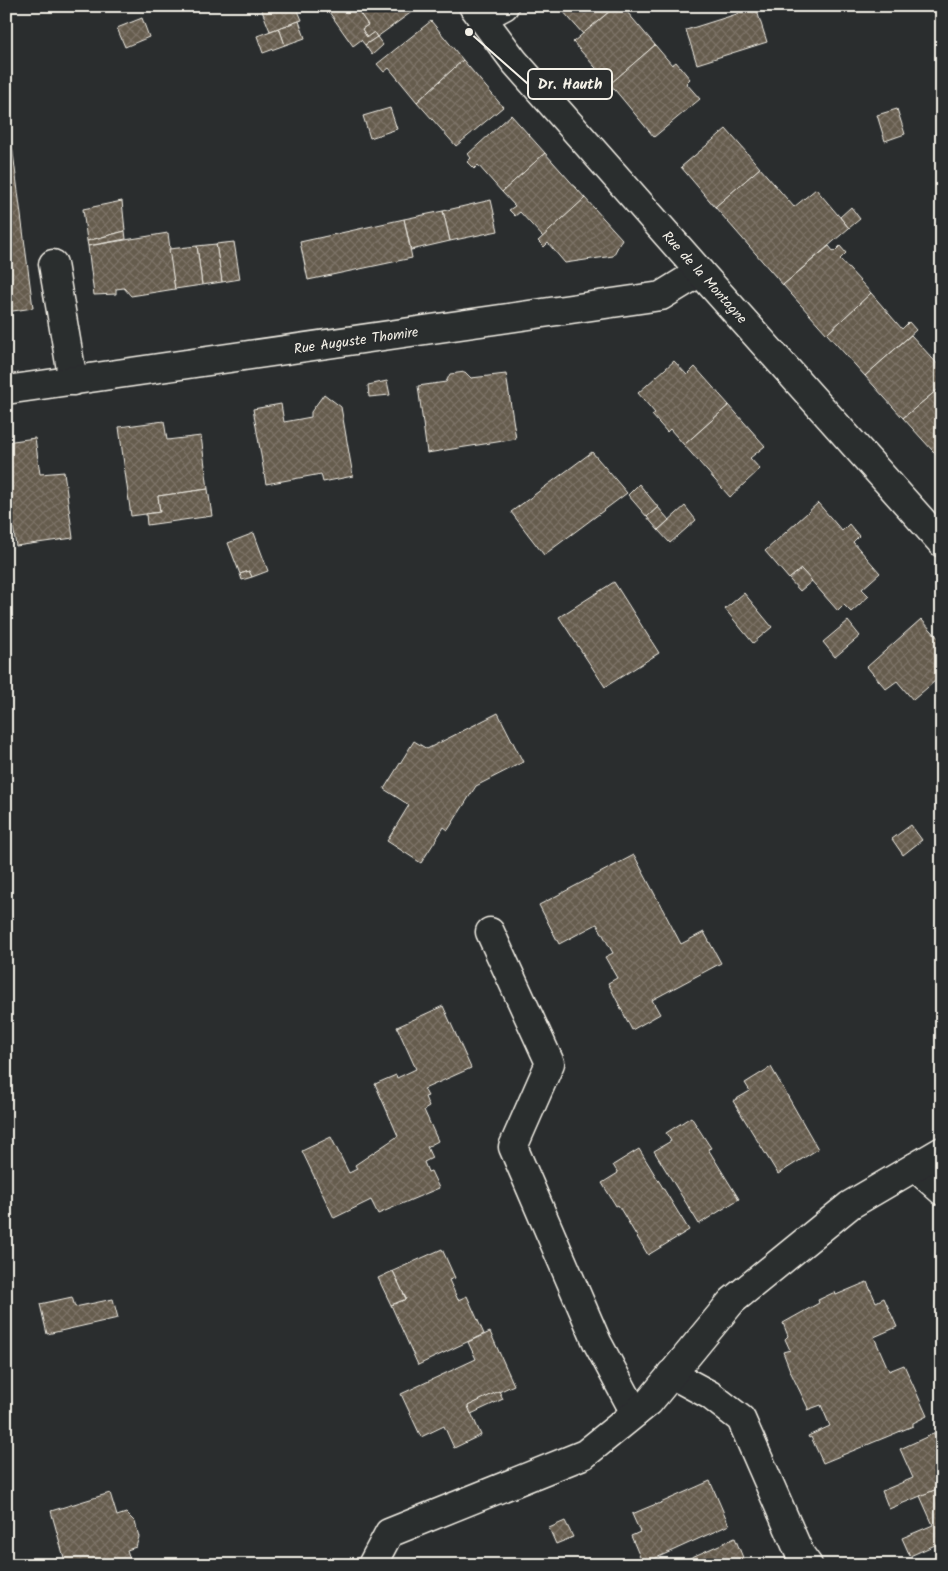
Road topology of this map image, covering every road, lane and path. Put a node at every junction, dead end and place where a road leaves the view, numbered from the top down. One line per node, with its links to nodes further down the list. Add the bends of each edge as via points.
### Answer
1 (486, 10): 3 (street, Rue de la Montagne, via 514,61)
2 (53, 264): 4 (street)
3 (700, 272): 4 (street, Rue Auguste Thomire, via 661,296); 6 (street, Rue de la Montagne)
4 (73, 381): 5 (street, Rue Auguste Thomire)
5 (6, 390)
6 (942, 543)
7 (490, 932): 12 (street, via 550,1063 513,1148 597,1342)
8 (942, 1151): 9 (street)
9 (915, 1167): 10 (street); 11 (street, via 850,1205 732,1301)
10 (942, 1191)
11 (671, 1374): 12 (street, via 649,1402); 14 (street, via 710,1395 741,1419 800,1554)
12 (635, 1413): 13 (street, via 585,1454 389,1533)
13 (372, 1565)
14 (808, 1565)

